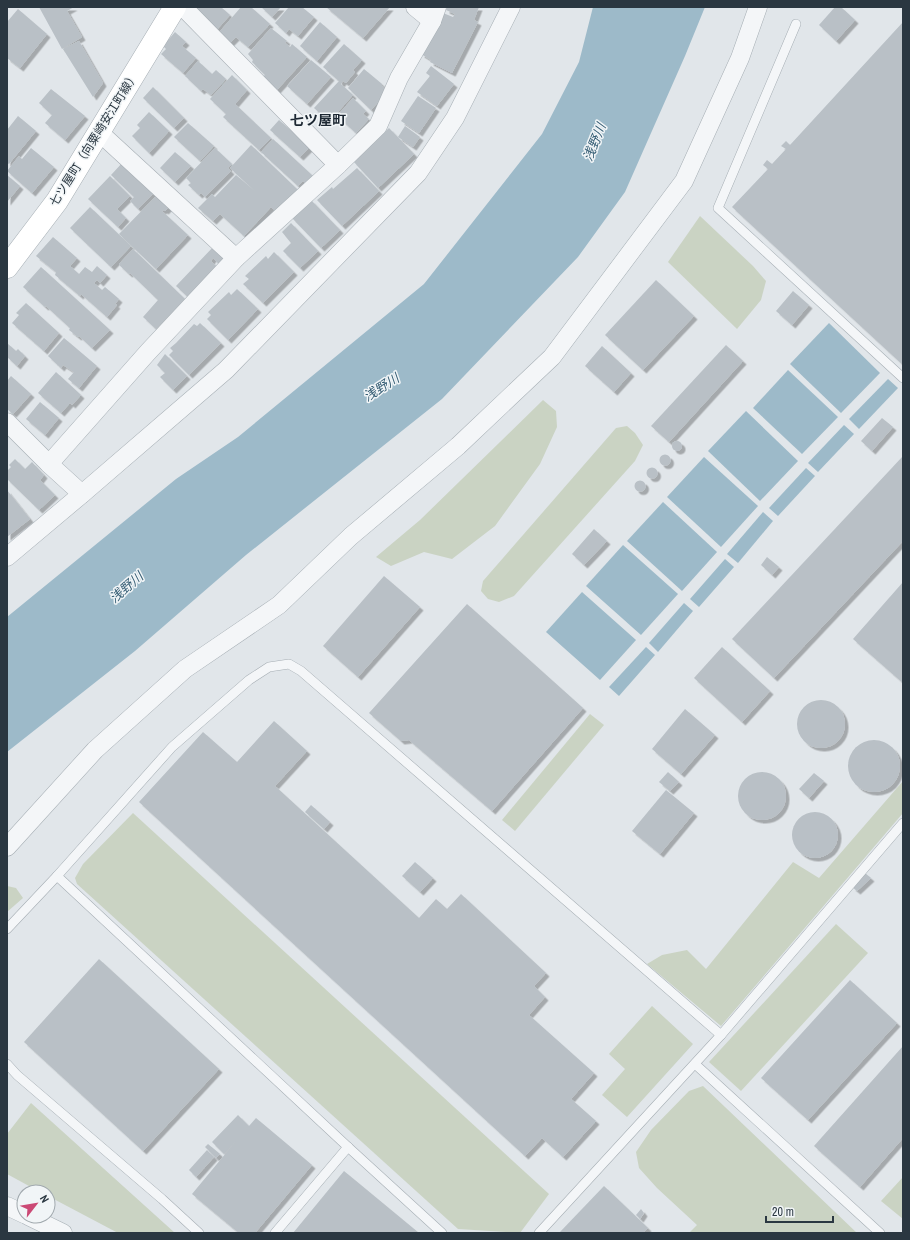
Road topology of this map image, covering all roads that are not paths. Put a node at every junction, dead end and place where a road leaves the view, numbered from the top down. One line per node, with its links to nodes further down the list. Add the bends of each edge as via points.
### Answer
1 (175, 7): 8 (main road, 七ツ屋町（向粟崎安江町線）)
2 (183, 7): 9 (street)
3 (415, 7): 6 (street)
4 (511, 7): 15 (street, via 455,118 418,173 226,370)
5 (758, 7): 18 (street, via 740,58 684,181 552,357 458,446 351,536 279,605 185,669 95,750)
6 (434, 14): 9 (street, via 399,78 378,126)
7 (796, 24): 12 (lane, via 718,208)
8 (99, 132): 10 (street); 11 (main road, 七ツ屋町（向粟崎安江町線）, via 57,201)
9 (338, 165): 10 (street)
10 (236, 258): 14 (street)
11 (7, 267)
12 (903, 378)
13 (7, 422): 14 (street)
14 (49, 464): 15 (street)
15 (82, 494): 16 (street)
16 (7, 557)
17 (903, 823): 21 (lane)
18 (7, 847)
19 (57, 876): 20 (lane); 21 (lane, via 172,747 249,680 268,667 289,664 302,671); 24 (lane)
20 (7, 929)
21 (721, 1036): 23 (lane)
22 (7, 1064): 27 (lane)
23 (695, 1064): 30 (lane); 31 (lane)
24 (348, 1148): 28 (lane); 29 (lane)
25 (44, 1224): 26 (street)
26 (63, 1233)
27 (199, 1233)
28 (275, 1233)
29 (442, 1233)
30 (539, 1233)
31 (880, 1233)

